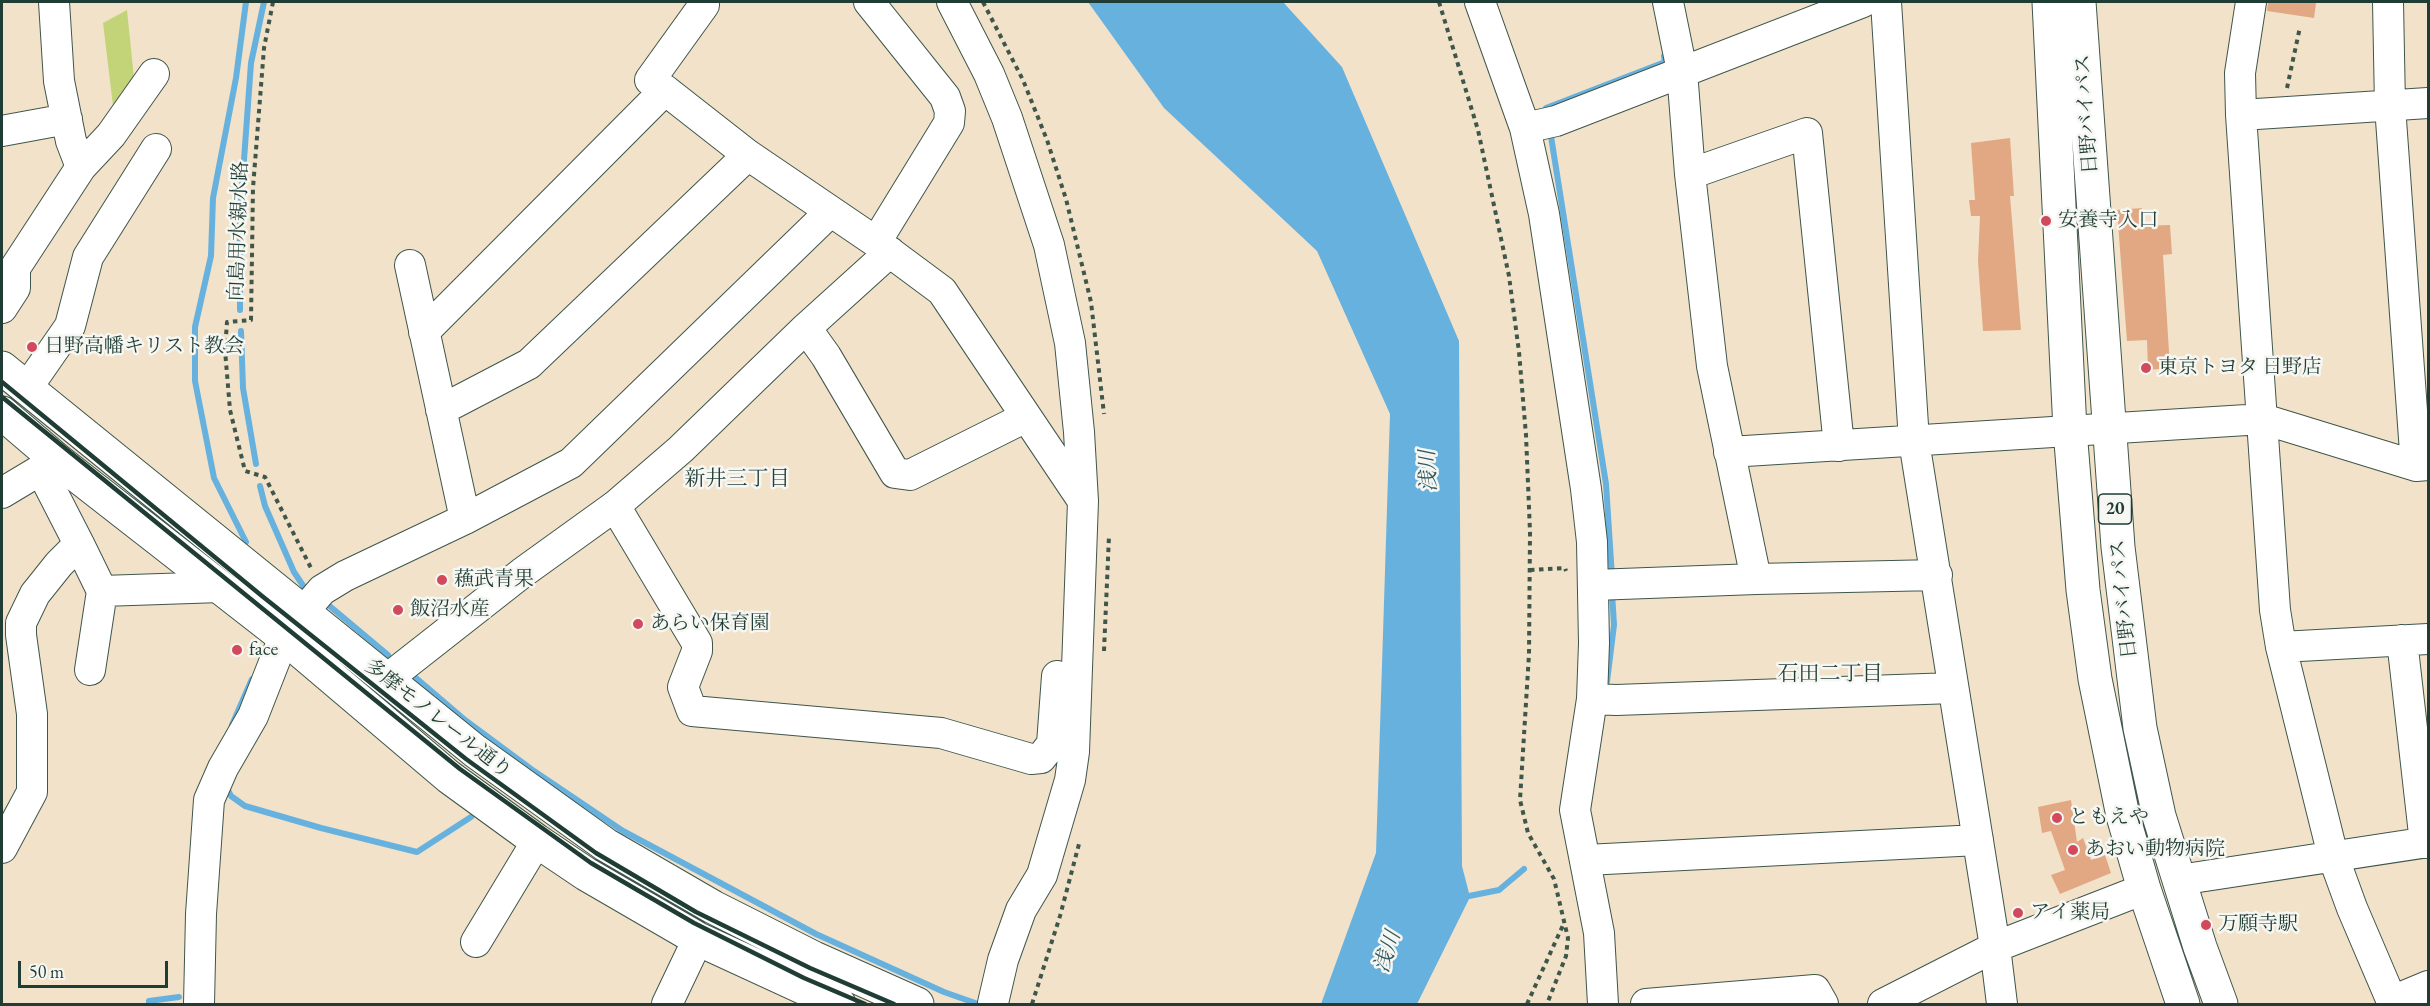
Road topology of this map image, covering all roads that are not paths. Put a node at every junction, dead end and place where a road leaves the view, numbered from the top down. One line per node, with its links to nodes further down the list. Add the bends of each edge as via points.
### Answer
1 (54, 2): 19 (street, via 59,81)
2 (869, 2): 27 (street, via 945,97 950,111 949,123)
3 (952, 2): 47 (street, via 1004,110 1049,245 1070,343)
4 (1480, 2): 20 (street)
5 (1668, 2): 13 (street)
6 (1863, 2): 13 (street)
7 (1886, 2): 40 (street)
8 (2049, 2): 39 (main road, 日野バイパス / 20)
9 (2079, 2): 38 (main road, 日野バイパス / 20)
10 (2251, 2): 18 (street, via 2240,73)
11 (2388, 2): 17 (street)
12 (704, 5): 15 (street, via 650,80)
13 (1682, 71): 20 (street); 25 (street)
14 (154, 74): 24 (street, via 111,135)
15 (665, 90): 23 (street); 31 (street)
16 (2428, 103): 17 (street)
17 (2391, 106): 18 (street); 44 (street)
18 (2241, 115): 37 (street)
19 (67, 119): 21 (street); 24 (street)
20 (1539, 125): 53 (street, via 1544,214 1586,489)
21 (2, 131)
22 (156, 149): 33 (street, via 88,257 70,326)
23 (748, 155): 26 (street); 34 (street, via 529,364)
24 (81, 167): 29 (street, via 15,268 15,288)
25 (1690, 174): 41 (street, via 1807,133); 42 (street, via 1712,366)
26 (830, 212): 27 (street); 49 (street, via 571,463)
27 (883, 247): 30 (street); 36 (street, via 942,291)
28 (410, 265): 31 (street)
29 (2, 308)
30 (806, 328): 36 (street, via 895,473 910,475); 48 (street, via 681,449)
31 (424, 332): 34 (street)
32 (2, 368): 33 (main road, 多摩モノレール通り)
33 (27, 388): 56 (main road, 多摩モノレール通り)
34 (441, 410): 49 (street)
35 (2, 413): 43 (main road, 多摩モノレール通り)
36 (1026, 417): 45 (street)
37 (2263, 419): 38 (street); 44 (street); 59 (street, via 2274,610)
38 (2109, 427): 39 (street); 70 (main road, 日野バイパス / 20, via 2140,728 2159,816)
39 (2070, 430): 40 (street); 71 (main road, 日野バイパス / 20, via 2083,590 2095,679 2123,816)
40 (1914, 441): 41 (street); 51 (street)
41 (1839, 446): 42 (street)
42 (1729, 452): 52 (street)
43 (49, 465): 46 (street); 50 (street); 54 (main road, 多摩モノレール通り)
44 (2422, 466)
45 (1065, 476): 47 (street); 48 (street, via 1052,744 1041,758 1031,759 941,733 692,711 683,687 698,651 697,643)
46 (2, 493)
47 (1083, 501): 77 (street, via 1070,780 1054,841 1042,875 1018,918)
48 (615, 506): 61 (street)
49 (465, 519): 56 (street, via 345,576)
50 (79, 544): 55 (street); 57 (street, via 35,594)
51 (1937, 575): 52 (street); 62 (street)
52 (1756, 579): 53 (street)
53 (1606, 585): 63 (street)
54 (220, 587): 55 (street); 56 (main road, 多摩モノレール通り)
55 (102, 591): 60 (street)
56 (303, 613): 61 (main road, 多摩モノレール通り); 65 (main road, 多摩モノレール通り, via 449,777); 79 (street, via 209,800)
57 (11, 635): 67 (street, via 32,714 32,792)
58 (2415, 640): 59 (street); 66 (street)
59 (2282, 646): 68 (street)
60 (90, 670)
61 (387, 679): 82 (main road, 多摩モノレール通り, via 475,751 616,851 712,907)
62 (1953, 688): 63 (street); 64 (street)
63 (1602, 699): 69 (street, via 1575,810)
64 (1978, 840): 69 (street); 74 (street)
65 (537, 841): 72 (main road, 多摩モノレール通り); 73 (street)
66 (2427, 843): 68 (street)
67 (2, 848)
68 (2333, 856): 70 (street); 78 (street)
69 (1586, 860): 83 (street, via 1599,933)
70 (2179, 880): 89 (main road, 日野バイパス / 20)
71 (2144, 889): 74 (street); 88 (main road, 日野バイパス / 20)
72 (698, 939): 76 (main road, 多摩モノレール通り); 80 (street)
73 (476, 942)
74 (1995, 947): 86 (street); 87 (street)
75 (2428, 986): 78 (street)
76 (801, 997): 81 (main road, 多摩モノレール通り)
77 (993, 1003)
78 (2392, 1003)
79 (199, 1005)
80 (667, 1005)
81 (839, 1005)
82 (917, 1005)
83 (1603, 1005)
84 (1646, 1005): 85 (street, via 1815,990)
85 (1823, 1005)
86 (1883, 1005)
87 (2002, 1005)
88 (2183, 1005)
89 (2221, 1005)

